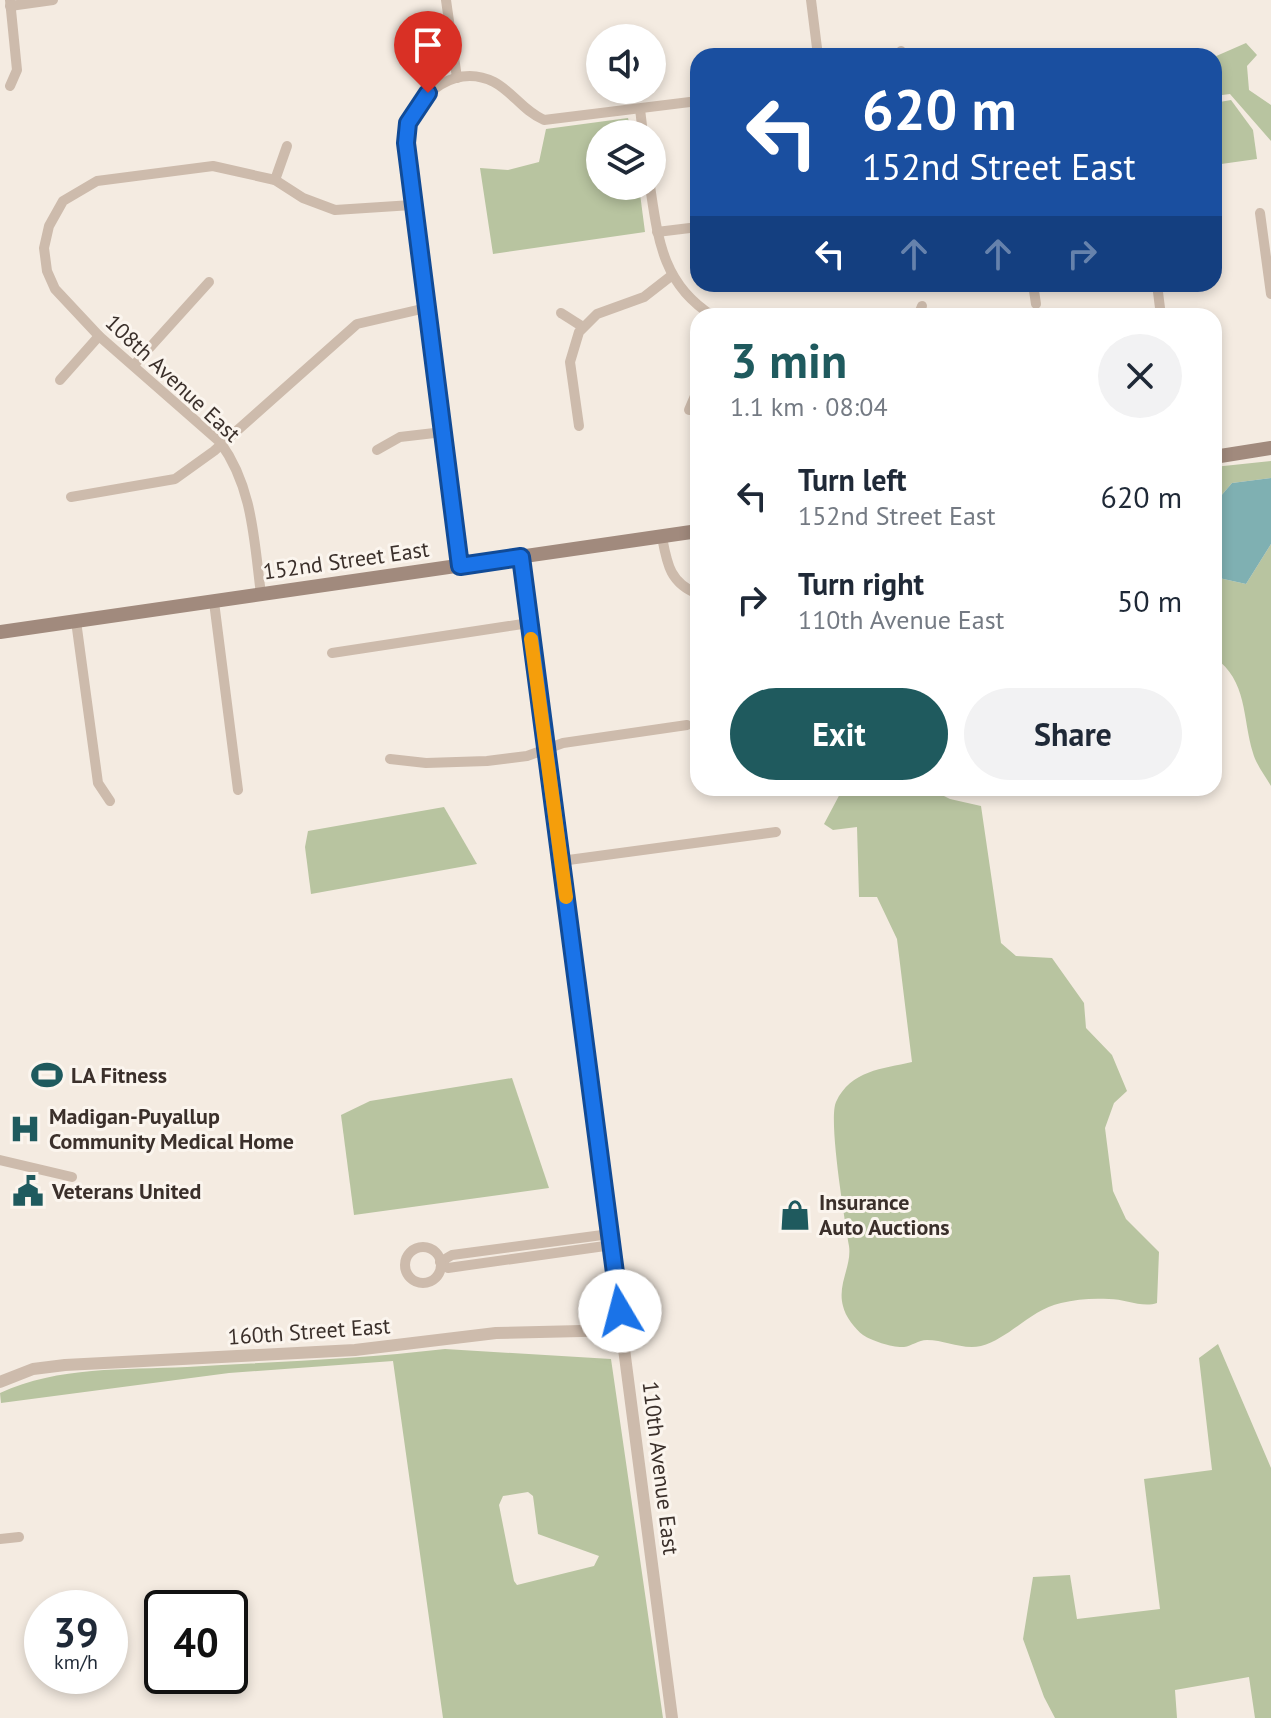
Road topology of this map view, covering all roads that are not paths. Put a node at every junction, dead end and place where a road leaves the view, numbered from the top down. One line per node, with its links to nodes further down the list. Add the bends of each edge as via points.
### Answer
1 (53, 0): 4 (street)
2 (446, 0): 6 (street)
3 (811, 0): 5 (street)
4 (10, 3): 7 (street, via 17,70)
5 (817, 48)
6 (457, 78): 9 (street, via 481,77 498,84 529,114 544,120); 14 (street, via 428,93 408,123)
7 (10, 86)
8 (690, 102): 9 (street)
9 (640, 109): 10 (street)
10 (641, 120)
11 (287, 146): 12 (street)
12 (275, 180): 14 (street, via 335,210); 27 (street, 108th Avenue East, via 213,166 97,181 60,204 46,237 47,271 66,305)
13 (652, 200): 17 (street)
14 (412, 205): 23 (street)
15 (1260, 213): 21 (street)
16 (690, 228): 17 (street)
17 (657, 232): 18 (street)
18 (671, 276): 24 (street); 26 (street, via 644,297 606,309)
19 (209, 282): 28 (street)
20 (1034, 292): 22 (street)
21 (1271, 294)
22 (1036, 304)
23 (426, 308): 31 (street); 32 (street, via 357,324)
24 (701, 308)
25 (561, 313): 26 (street)
26 (583, 327): 30 (street, via 570,362)
27 (99, 336): 28 (street, 108th Avenue East); 29 (street)
28 (134, 365): 32 (street, 108th Avenue East)
29 (60, 380)
30 (579, 426)
31 (443, 432): 34 (street, via 400,437); 40 (street)
32 (220, 442): 36 (street, via 175,479); 42 (street, 108th Avenue East, via 244,485)
33 (1271, 448): 35 (main road)
34 (377, 450)
35 (1222, 456)
36 (71, 497)
37 (690, 532): 38 (main road, 152nd Street East)
38 (662, 537): 39 (main road, 152nd Street East); 41 (street, via 674,579)
39 (521, 557): 40 (main road, 152nd Street East); 45 (street, 110th Avenue East)
40 (460, 566): 42 (main road, 152nd Street East)
41 (690, 591)
42 (261, 594): 43 (main road, 152nd Street East)
43 (214, 602): 44 (main road, 152nd Street East); 51 (street)
44 (76, 621): 46 (main road, 152nd Street East); 52 (street, via 98,783)
45 (529, 623): 47 (street); 49 (street, 110th Avenue East)
46 (0, 632)
47 (332, 653)
48 (687, 725): 49 (street, via 563,743)
49 (548, 750): 50 (street, via 453,764); 54 (street, 110th Avenue East)
50 (390, 759)
51 (238, 790)
52 (110, 801)
53 (776, 832): 54 (street)
54 (561, 861): 57 (street, 110th Avenue East)
55 (0, 1160): 56 (street)
56 (72, 1177)
57 (611, 1240): 58 (street, via 448,1268); 59 (street, 110th Avenue East)
58 (440, 1262)
59 (623, 1330): 60 (street, 160th Street East, via 496,1333 355,1350 65,1365 33,1369); 63 (street, 110th Avenue East)
60 (0, 1382)
61 (19, 1537): 62 (street)
62 (0, 1539)
63 (672, 1718)

